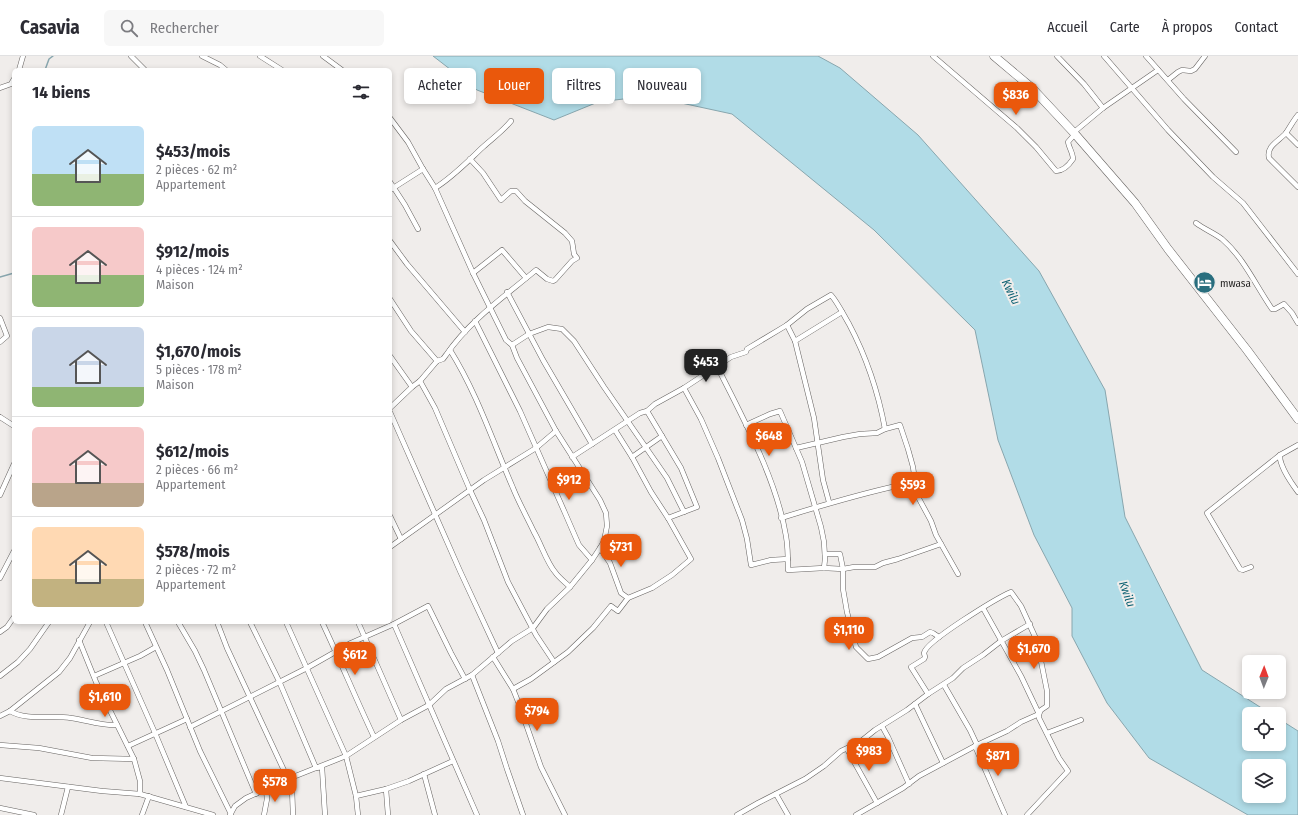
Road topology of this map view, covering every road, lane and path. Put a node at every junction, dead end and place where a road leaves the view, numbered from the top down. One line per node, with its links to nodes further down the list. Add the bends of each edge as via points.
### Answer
1 (23, 56): 12 (street)
2 (131, 56): 13 (street)
3 (202, 56): 14 (street)
4 (260, 56): 15 (street)
5 (323, 56): 16 (street)
6 (933, 56): 26 (street, via 1017,128 1056,171 1060,171 1073,159 1068,142)
7 (994, 56): 26 (highway, via 1032,88)
8 (1057, 56): 22 (street)
9 (1104, 56): 21 (street)
10 (1146, 56): 17 (street)
11 (1205, 56): 18 (street, via 1195,68 1190,71 1182,70)
12 (20, 68)
13 (143, 68)
14 (224, 68)
15 (279, 68)
16 (339, 68)
17 (1158, 70): 18 (street); 21 (street)
18 (1168, 80): 29 (street)
19 (12, 82): 20 (street)
20 (0, 88)
21 (1132, 88): 22 (street); 39 (street, via 1213,177 1243,203)
22 (1103, 108): 26 (street)
23 (1298, 115): 27 (street)
24 (392, 121): 31 (street)
25 (511, 121): 30 (street)
26 (1074, 133): 65 (highway, via 1134,202)
27 (1286, 133): 28 (street); 32 (street, via 1268,151 1269,158)
28 (1298, 145)
29 (1236, 152)
30 (470, 159): 33 (street, via 443,184); 40 (street, via 501,200 511,191 516,191 572,241 577,258 555,280 548,279 536,270)
31 (423, 169): 33 (street); 34 (street)
32 (1298, 187)
33 (435, 188): 38 (street)
34 (392, 189): 36 (street)
35 (1196, 223): 47 (street, via 1222,240 1234,253 1247,268 1272,309 1284,304)
36 (418, 229)
37 (392, 244): 49 (street)
38 (473, 273): 40 (street, via 502,250); 43 (street)
39 (1298, 274)
40 (526, 278): 41 (street)
41 (507, 292): 43 (street); 50 (street)
42 (392, 302): 56 (street, via 411,331)
43 (490, 307): 46 (street); 53 (street, via 506,340)
44 (842, 312): 48 (street, via 831,295); 51 (street); 69 (street, via 870,370)
45 (0, 318): 52 (street, via 7,336)
46 (475, 321): 49 (street); 77 (street)
47 (1298, 323)
48 (787, 324): 51 (street); 57 (street, via 746,352 731,357)
49 (464, 332): 54 (street)
50 (529, 334): 53 (street); 66 (street, via 548,327 562,329 574,341); 73 (street)
51 (795, 341): 74 (street, via 814,418)
52 (0, 342)
53 (512, 345): 71 (street)
54 (450, 350): 56 (street, via 443,359); 83 (street, via 474,396)
55 (392, 359): 59 (street)
56 (436, 361): 58 (street)
57 (717, 366): 60 (street); 68 (street)
58 (420, 381): 59 (street); 85 (street, via 435,408)
59 (412, 386): 61 (street)
60 (684, 388): 62 (street); 101 (street, via 701,419 742,520 751,565)
61 (392, 406)
62 (647, 411): 66 (street); 72 (street)
63 (392, 416): 91 (street)
64 (0, 417): 67 (street)
65 (1298, 419)
66 (628, 421): 70 (street); 76 (street)
67 (12, 425)
68 (746, 425): 78 (street, via 780,411); 93 (street)
69 (885, 429): 74 (street, via 881,432 843,437); 84 (street, via 900,425)
70 (615, 430): 73 (street); 81 (street)
71 (556, 431): 77 (street); 80 (street)
72 (662, 436): 76 (street); 90 (street, via 684,475 697,507)
73 (592, 444): 80 (street)
74 (817, 444): 78 (street); 88 (street)
75 (1298, 445): 79 (street)
76 (646, 447): 81 (street); 90 (street, via 668,478)
77 (536, 448): 83 (street); 102 (street, via 579,545)
78 (796, 448): 89 (street)
79 (1280, 455): 86 (street, via 1280,461); 103 (street, via 1207,513 1240,569)
80 (572, 456): 98 (street, via 606,513 607,526)
81 (632, 457): 92 (street)
82 (12, 468): 87 (street)
83 (505, 468): 85 (street); 108 (street, via 549,564)
84 (915, 482): 88 (street); 96 (street, via 917,495)
85 (470, 490): 91 (street); 124 (street, via 508,582)
86 (1298, 492)
87 (0, 495)
88 (829, 502): 89 (street)
89 (815, 507): 93 (street); 99 (street)
90 (684, 512): 92 (street)
91 (436, 514): 95 (street); 132 (street)
92 (668, 518): 109 (street, via 691,559 652,588)
93 (782, 518): 101 (street)
94 (392, 520): 95 (street)
95 (401, 539): 97 (street)
96 (941, 544): 105 (street, via 875,567); 106 (street)
97 (392, 546)
98 (600, 548): 102 (street); 109 (street, via 610,563 621,593)
99 (825, 554): 104 (street); 105 (street, via 840,554)
100 (12, 555): 107 (street)
101 (788, 559): 104 (street, via 788,570)
102 (592, 560): 108 (street)
103 (1251, 567)
104 (824, 568): 105 (street)
105 (843, 569): 126 (street, via 843,589 856,647 868,660 930,632)
106 (958, 574)
107 (0, 578)
108 (570, 587): 124 (street, via 547,609)
109 (628, 598): 135 (street, via 618,611 611,606 593,628)
110 (983, 608): 123 (street, via 996,598 1011,592); 126 (street); 129 (street)
111 (12, 620): 125 (street)
112 (48, 624): 138 (street, via 30,649)
113 (89, 624): 128 (street)
114 (107, 624): 134 (street)
115 (146, 624): 130 (street)
116 (179, 624): 149 (street, via 195,651)
117 (217, 624): 145 (street)
118 (251, 624): 141 (street)
119 (287, 624): 136 (street)
120 (323, 624): 131 (street)
121 (359, 624): 127 (street)
122 (394, 624): 127 (street); 140 (street, via 428,606); 146 (street)
123 (1030, 624): 129 (street); 150 (street, via 1037,641 1047,691 1047,706)
124 (533, 628): 132 (street); 135 (street)
125 (0, 632)
126 (939, 637): 144 (street, via 926,648 924,659 911,667)
127 (364, 638): 131 (street); 153 (street)
128 (79, 640): 139 (street); 148 (street, via 59,672)
129 (1002, 641): 142 (street, via 963,668); 150 (street)
130 (156, 647): 134 (street); 152 (street)
131 (336, 652): 136 (street); 160 (street)
132 (498, 653): 133 (street)
133 (493, 657): 137 (street); 143 (street)
134 (124, 662): 139 (street); 158 (street)
135 (554, 662): 143 (street)
136 (307, 668): 141 (street); 165 (street)
137 (472, 675): 140 (street); 197 (street, via 498,740)
138 (0, 676)
139 (94, 676): 155 (street)
140 (465, 679): 146 (street)
141 (279, 681): 145 (street); 169 (street)
142 (944, 685): 144 (street); 163 (street, via 970,730)
143 (513, 689): 198 (street, via 541,767)
144 (928, 694): 147 (street)
145 (250, 697): 149 (street); 172 (street)
146 (429, 704): 153 (street); 167 (street)
147 (914, 704): 157 (street); 168 (street)
148 (10, 710): 151 (street); 155 (street, via 17,715 66,717)
149 (222, 711): 156 (street); 178 (street)
150 (1038, 714): 159 (street); 163 (street)
151 (0, 716)
152 (187, 719): 156 (street); 158 (street)
153 (401, 720): 160 (street)
154 (1081, 720): 159 (street)
155 (117, 725): 162 (street)
156 (190, 726): 189 (street)
157 (882, 726): 164 (street); 173 (street)
158 (155, 733): 162 (street); 183 (street)
159 (1047, 733): 203 (street, via 1068,771)
160 (374, 737): 165 (street)
161 (0, 745): 166 (street, via 39,748 92,758)
162 (128, 746): 166 (street)
163 (976, 746): 168 (street); 202 (street)
164 (848, 749): 179 (street, via 806,778); 182 (street)
165 (346, 756): 169 (street); 181 (street)
166 (134, 759): 177 (street, via 140,781)
167 (454, 761): 170 (street); 196 (street)
168 (943, 763): 173 (street)
169 (316, 768): 172 (street); 192 (street, via 322,767 323,772)
170 (424, 774): 175 (street); 195 (street)
171 (0, 778): 174 (street)
172 (288, 779): 176 (street); 191 (street, via 292,788)
173 (910, 784): 182 (street)
174 (68, 787): 177 (street); 186 (street)
175 (386, 789): 181 (street); 194 (street)
176 (266, 790): 178 (street); 190 (street)
177 (140, 794): 180 (street)
178 (256, 794): 189 (street, via 234,806)
179 (776, 794): 199 (street); 200 (street)
180 (149, 796): 183 (street); 187 (street)
181 (356, 796): 193 (street)
182 (877, 803): 201 (street)
183 (186, 807): 188 (street)
184 (0, 808): 185 (street)
185 (34, 815)
186 (61, 815)
187 (142, 815)
188 (214, 815)
189 (230, 815)
190 (264, 815)
191 (293, 815)
192 (325, 815)
193 (358, 815)
194 (388, 815)
195 (435, 815)
196 (477, 815)
197 (523, 815)
198 (565, 815)
199 (736, 815)
200 (788, 815)
201 (856, 815)
202 (1005, 815)
203 (1027, 815)

